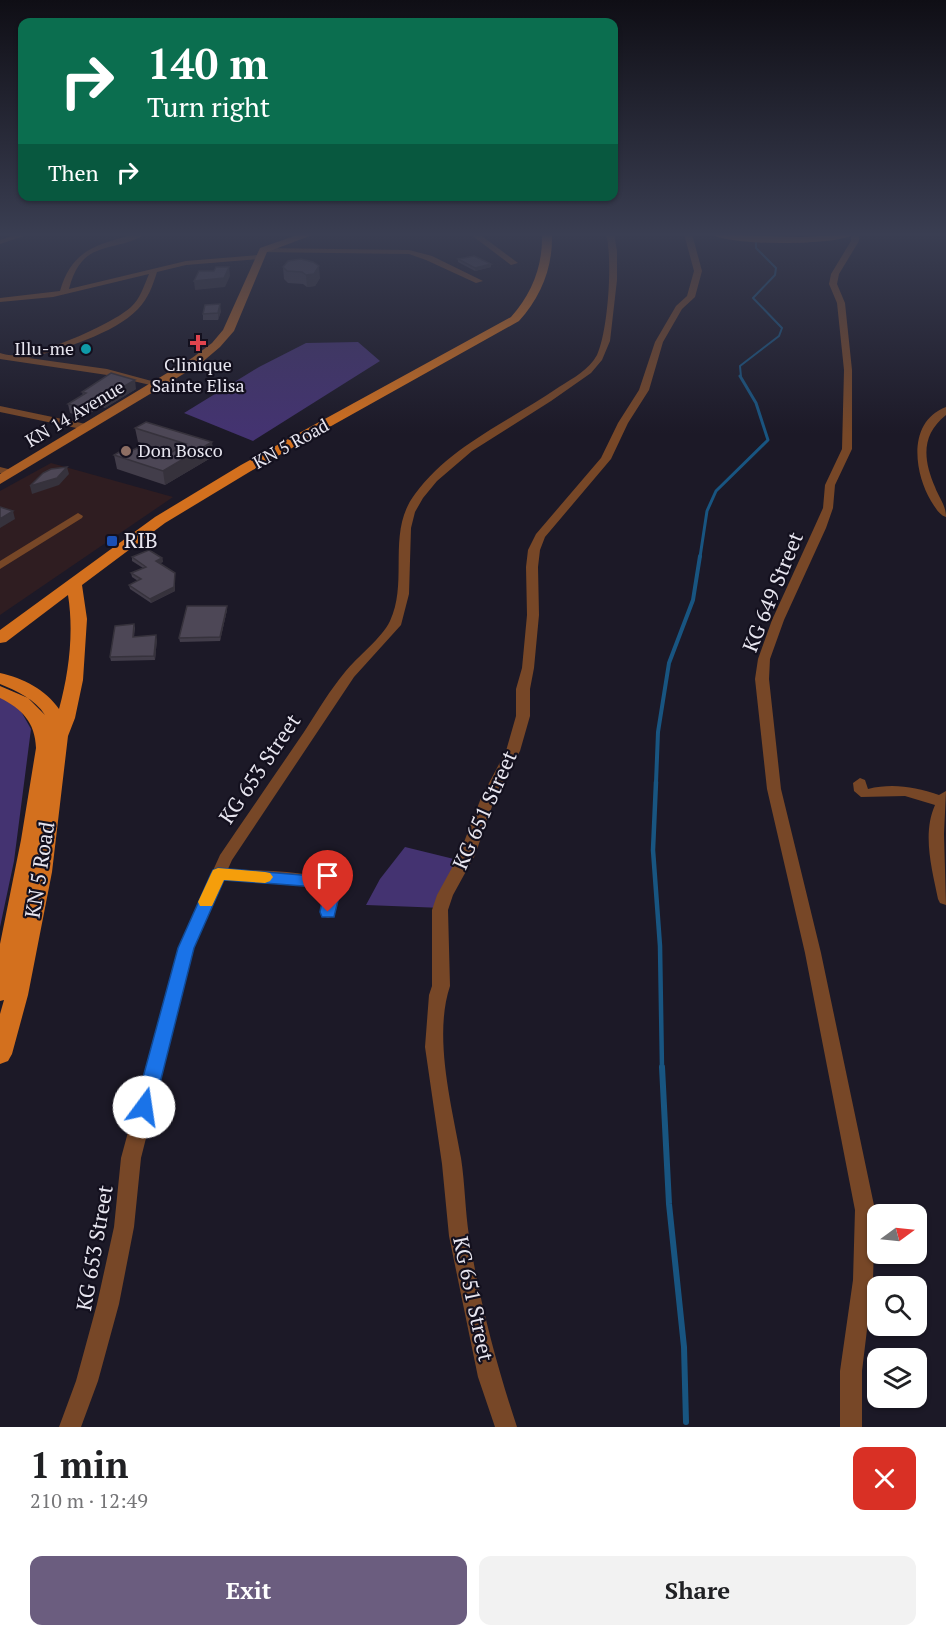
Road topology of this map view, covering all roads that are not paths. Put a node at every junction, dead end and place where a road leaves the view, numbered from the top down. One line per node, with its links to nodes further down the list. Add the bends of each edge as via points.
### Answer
1 (140, 301): 8 (street, via 128,314 109,325)
2 (242, 301): 12 (main road, KN 14 Avenue, via 228,331 216,345)
3 (520, 301): 24 (main road, KN 5 Road, via 508,315 154,513)
4 (529, 301): 23 (main road, KN 5 Road, via 515,319 160,520)
5 (611, 301): 31 (street, KG 653 Street, via 604,348 588,372 452,460 416,500 403,533 400,616 349,675)
6 (687, 301): 37 (street, KG 651 Street, via 659,342 644,390 606,459 540,536 534,550 533,615 523,716 513,752 440,910 441,986 434,1047 459,1236 489,1377)
7 (840, 301): 38 (street, KG 649 Street, via 848,370 847,449 830,485 824,518 778,620 764,659 762,679 774,789 813,953 865,1210)
8 (54, 347): 10 (street); 11 (street)
9 (0, 356): 10 (street)
10 (15, 358): 11 (street)
11 (46, 362): 12 (street, via 126,376)
12 (156, 386): 15 (main road, KN 14 Avenue)
13 (0, 409): 15 (street)
14 (946, 410): 18 (street, via 926,428 924,464 927,485)
15 (86, 427): 16 (main road, KN 14 Avenue)
16 (6, 471): 17 (main road, KN 14 Avenue)
17 (0, 480)
18 (946, 514)
19 (78, 516): 21 (street)
20 (0, 551): 21 (street)
21 (14, 556): 22 (street)
22 (0, 566)
23 (74, 583): 25 (main road, KN 5 Road); 28 (main road, via 79,607 73,694)
24 (0, 628)
25 (0, 638)
26 (0, 678): 28 (main road, KN 5 Road, via 47,705 58,721)
27 (0, 691): 34 (main road, KN 5 Road, via 26,705 44,734 28,862)
28 (59, 736): 35 (main road, KN 5 Road, via 42,872 17,995)
29 (860, 783): 30 (street, via 866,794 899,789)
30 (944, 799): 32 (street, via 937,819 936,840)
31 (218, 874): 33 (street, via 319,881 333,888); 36 (street, KG 653 Street, via 186,948 131,1158 124,1227 108,1304)
32 (946, 898)
33 (328, 912)
34 (0, 992)
35 (0, 1054)
36 (70, 1427)
37 (506, 1427)
38 (850, 1427)

